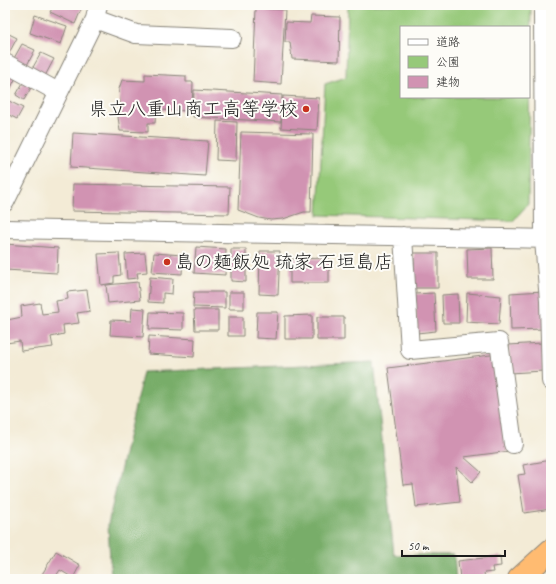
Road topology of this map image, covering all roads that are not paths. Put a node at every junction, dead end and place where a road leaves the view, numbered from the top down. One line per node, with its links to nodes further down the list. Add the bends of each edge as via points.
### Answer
1 (543, 5): 9 (street)
2 (96, 12): 3 (street, via 136,34); 5 (street)
3 (232, 38)
4 (5, 63): 5 (street)
5 (58, 92): 6 (street)
6 (5, 202)
7 (5, 229): 8 (street)
8 (403, 236): 9 (street); 11 (street, via 410,350 499,342)
9 (548, 240): 10 (street)
10 (551, 381)
11 (513, 444)
12 (551, 550): 13 (highway)
13 (519, 579)

